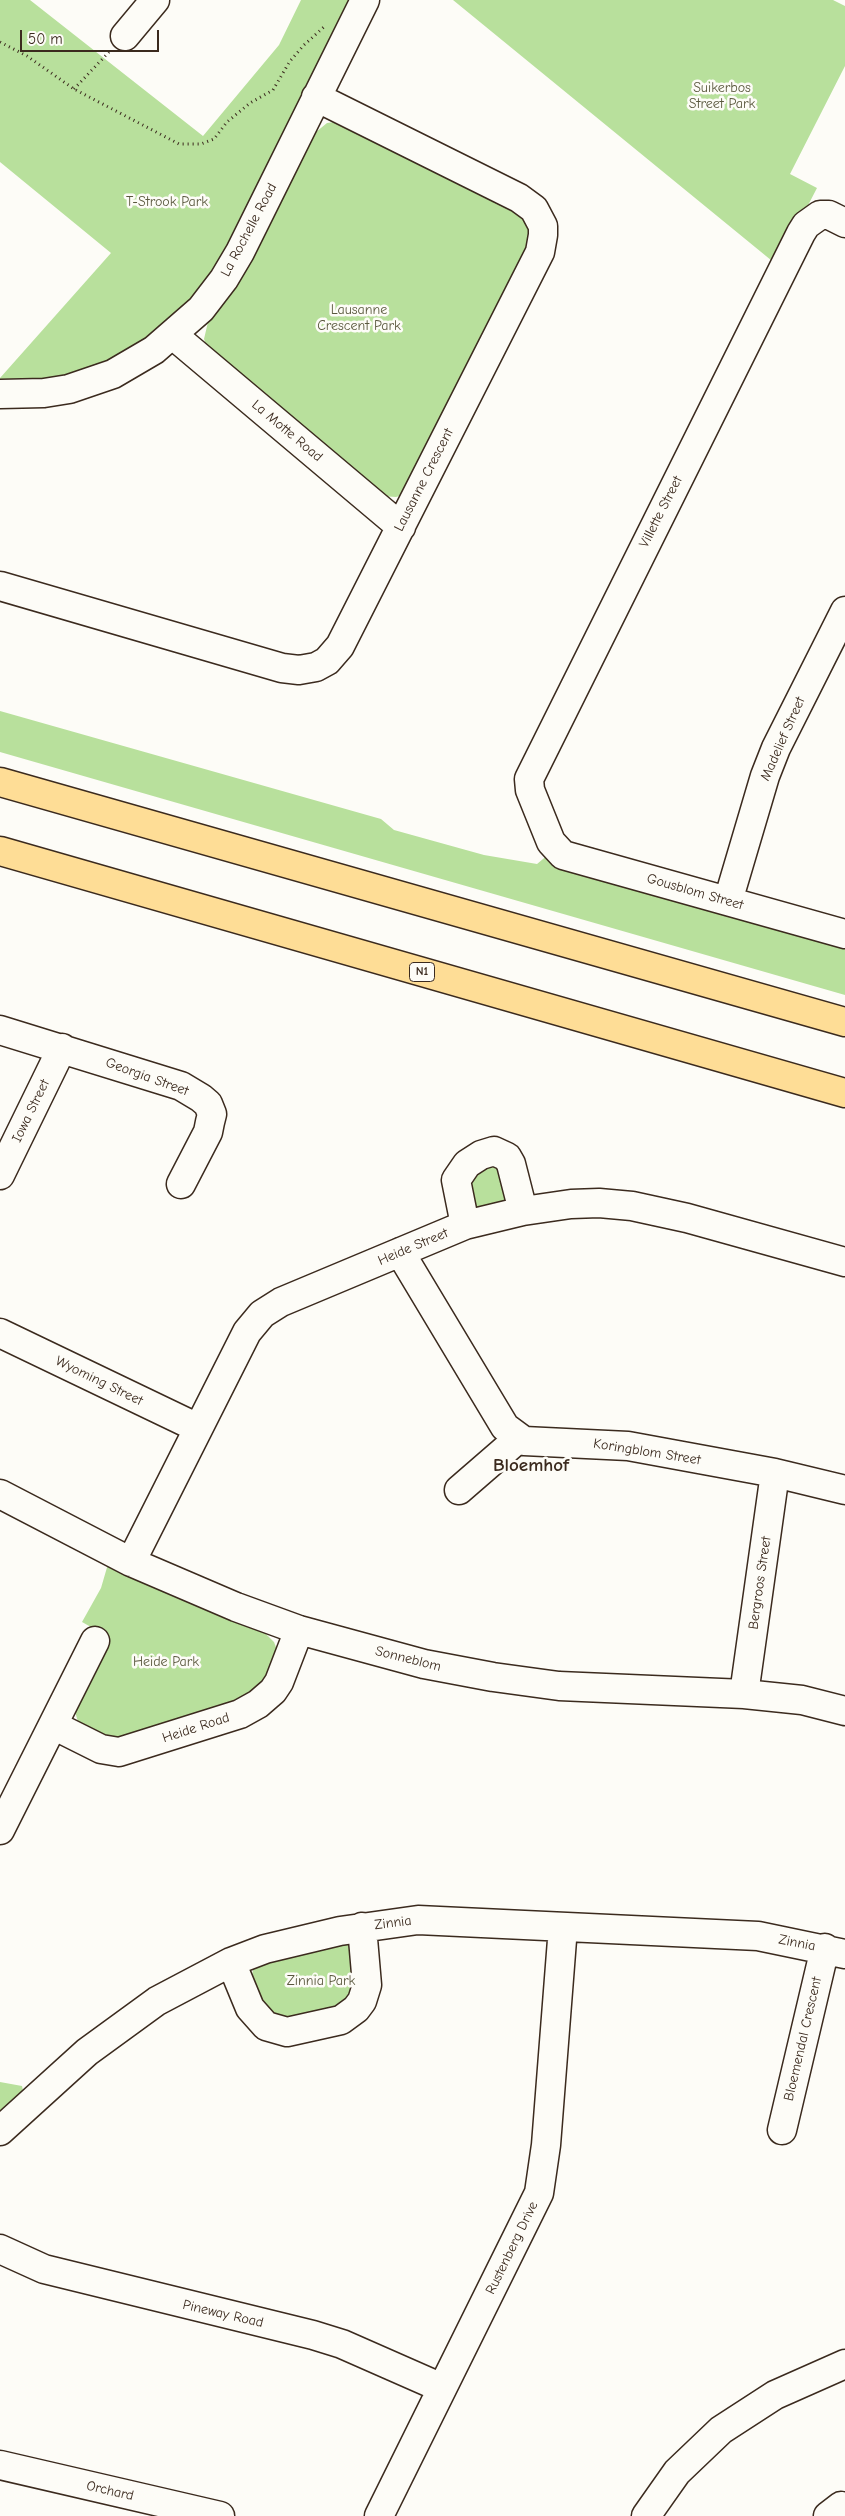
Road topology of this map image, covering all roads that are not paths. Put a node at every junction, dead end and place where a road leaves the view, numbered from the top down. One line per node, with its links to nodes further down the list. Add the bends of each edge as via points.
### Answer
1 (155, 0): 3 (street)
2 (365, 0): 4 (street, La Rochelle Road)
3 (125, 36)
4 (316, 97): 6 (street, La Rochelle Road, via 232,266 201,309); 8 (street, Lausanne Crescent, via 519,198 534,209 542,226 540,252)
5 (845, 222): 12 (street, Villette Street, via 820,215 801,233 530,774 530,790)
6 (173, 336): 7 (street, La Rochelle Road, via 134,363 92,382 69,389); 8 (street, La Motte Road)
7 (0, 394)
8 (401, 527): 9 (street, Lausanne Crescent, via 335,654 316,667 299,670 282,668)
9 (0, 586)
10 (845, 611): 14 (street, Madelief Street, via 773,755)
11 (0, 782): 16 (highway)
12 (551, 842): 14 (street, Gousblom Street, via 563,854)
13 (0, 851): 19 (highway, N1)
14 (728, 900): 15 (street, Gousblom Street)
15 (845, 934)
16 (845, 1022)
17 (0, 1030): 18 (street, Georgia Street)
18 (62, 1048): 20 (street, Iowa Street); 21 (street, Georgia Street, via 181,1086 208,1104 212,1114 208,1132)
19 (845, 1093)
20 (0, 1175)
21 (181, 1184)
22 (523, 1211): 23 (street, Heide Street); 23 (street, via 511,1164 507,1157 494,1151 467,1164 456,1180); 25 (street, Heide Street, via 571,1204 632,1206)
23 (465, 1225): 24 (street, Heide Street)
24 (400, 1252): 27 (street, Heide Street, via 281,1302 262,1314 247,1332); 28 (street, via 505,1427)
25 (845, 1262)
26 (0, 1333): 27 (street, Wyoming Street)
27 (198, 1428): 33 (street, Heide Street)
28 (518, 1438): 29 (street, Koringblom Street, via 532,1443 584,1442 628,1446); 30 (street)
29 (775, 1473): 31 (street, Koringblom Street); 36 (street, Bergroos Street)
30 (459, 1490)
31 (845, 1490)
32 (0, 1494): 33 (street, Sonneblom)
33 (131, 1562): 34 (street, Sonneblom, via 218,1600)
34 (299, 1630): 36 (street, Sonneblom, via 424,1664 493,1677 569,1687); 38 (street, Heide Road, via 273,1691 240,1714 119,1752 100,1749)
35 (95, 1640): 38 (street)
36 (744, 1694): 37 (street, Sonneblom, via 802,1700)
37 (845, 1711)
38 (53, 1725): 39 (street)
39 (0, 1830)
40 (362, 1927): 41 (street, Zinnia, via 418,1920); 43 (street, Zinnia, via 265,1949); 43 (street, via 367,1985 362,2001 341,2020 287,2032 266,2026 250,2008)
41 (563, 1927): 42 (street, Zinnia, via 758,1936); 48 (street, Rustenberg Drive, via 546,2145 539,2193)
42 (839, 1948): 44 (street, Bloemendal Crescent)
43 (231, 1962): 45 (street, Zinnia, via 171,1993 124,2023)
44 (782, 2130)
45 (0, 2131)
46 (0, 2249): 48 (street, Pineway Road, via 44,2269 320,2338 372,2356)
47 (844, 2367): 52 (street, via 775,2395 721,2430 677,2472)
48 (442, 2388): 51 (street, Rustenberg Drive)
49 (0, 2465): 50 (street, Orchard)
50 (220, 2516)
51 (379, 2516)
52 (646, 2516)

